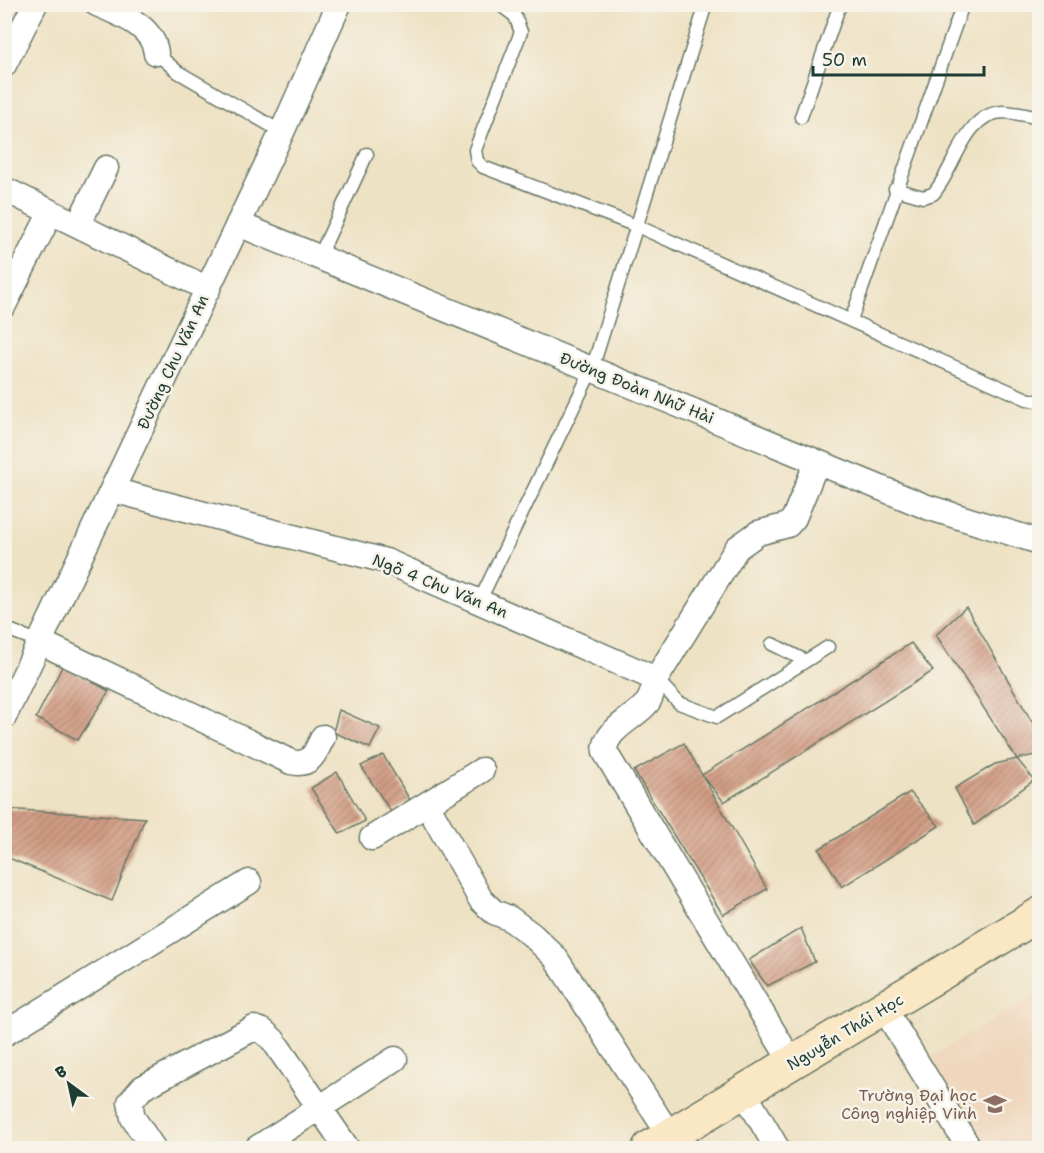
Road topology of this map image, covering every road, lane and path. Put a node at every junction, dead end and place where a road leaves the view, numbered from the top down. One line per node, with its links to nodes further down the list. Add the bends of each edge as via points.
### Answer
1 (34, 4): 9 (street)
2 (97, 4): 8 (street, via 132,19 148,35)
3 (339, 4): 12 (street, Đường Chu Văn An)
4 (499, 4): 20 (lane, via 514,16 521,32 475,150 477,161 483,167)
5 (706, 4): 20 (lane)
6 (840, 4): 10 (lane)
7 (963, 4): 16 (lane)
8 (156, 53): 12 (lane, via 178,72)
9 (4, 65)
10 (801, 117)
11 (1040, 118): 16 (lane, via 1004,112 987,116 972,129 933,194 923,197)
12 (282, 132): 18 (street, Đường Chu Văn An)
13 (367, 154): 21 (lane)
14 (106, 168): 19 (street)
15 (4, 189): 17 (street)
16 (895, 189): 24 (lane)
17 (51, 212): 19 (street); 23 (street)
18 (238, 224): 21 (street, Đường Đoàn Nhữ Hài); 22 (street, Đường Chu Văn An)
19 (78, 225): 22 (street)
20 (639, 227): 24 (lane); 25 (lane)
21 (319, 257): 25 (street, Đường Đoàn Nhữ Hài)
22 (208, 289): 28 (street, Đường Chu Văn An)
23 (4, 305)
24 (850, 320): 26 (lane)
25 (592, 369): 27 (street, Đường Đoàn Nhữ Hài); 30 (lane)
26 (1040, 402)
27 (818, 462): 29 (street, Đường Đoàn Nhữ Hài, via 927,507); 36 (street, via 794,518 788,525 752,536 737,548)
28 (112, 490): 30 (street, Ngõ 4 Chu Văn An, via 386,561); 32 (street, Đường Chu Văn An)
29 (1040, 542)
30 (479, 602): 36 (street, Ngõ 4 Chu Văn An)
31 (4, 628): 32 (lane)
32 (40, 642): 37 (street, Đường Chu Văn An); 38 (street, via 291,762 300,764 312,758)
33 (772, 644): 35 (lane)
34 (828, 647): 35 (lane)
35 (806, 661): 36 (lane, via 717,717 679,703)
36 (656, 679): 47 (street, via 648,701 615,731 605,752)
37 (4, 717)
38 (323, 737)
39 (482, 770): 40 (street)
40 (427, 804): 41 (street); 50 (street, via 481,900 532,935 555,957)
41 (372, 838)
42 (249, 882): 45 (street)
43 (1040, 914): 44 (main road, Nguyễn Thái Học)
44 (884, 1008): 47 (main road, Nguyễn Thái Học); 55 (street)
45 (4, 1034)
46 (395, 1059): 49 (street)
47 (792, 1064): 48 (main road, Nguyễn Thái Học)
48 (744, 1092): 50 (main road, Nguyễn Thái Học); 54 (street)
49 (319, 1108): 51 (street, via 273,1040 254,1028 142,1088 130,1102 133,1118); 52 (street); 53 (street)
50 (659, 1142)
51 (153, 1149)
52 (257, 1149)
53 (347, 1149)
54 (777, 1149)
55 (969, 1149)

